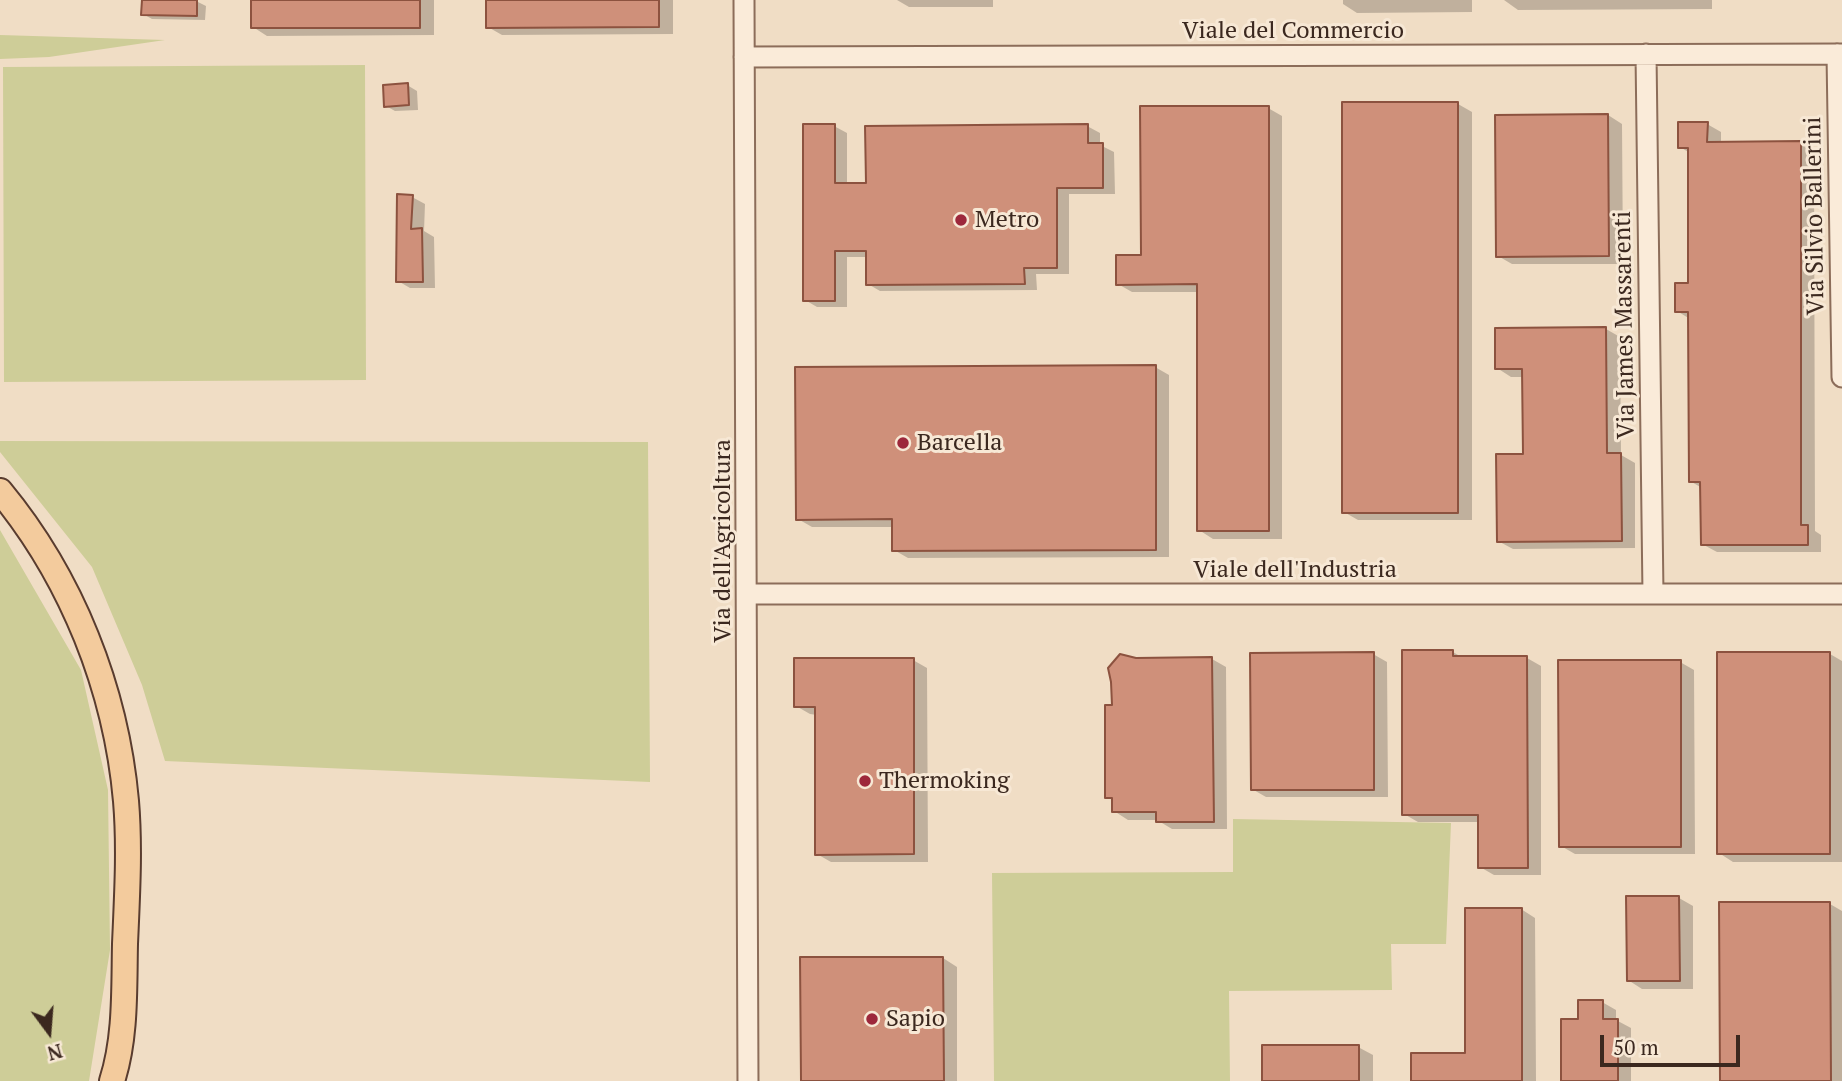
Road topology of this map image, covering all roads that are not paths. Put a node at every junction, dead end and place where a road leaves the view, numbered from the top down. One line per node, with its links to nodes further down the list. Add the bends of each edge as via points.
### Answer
1 (744, 0): 4 (street, Via dell'Agricoltura)
2 (1646, 54): 3 (street, Viale del Commercio); 4 (street, Viale del Commercio); 8 (street, Via James Massarenti)
3 (1839, 54): 5 (street, Via Silvio Ballerini)
4 (744, 57): 7 (street, Via dell'Agricoltura)
5 (1842, 377)
6 (0, 491): 10 (main road, via 37,541 73,608 99,669 116,737 126,802 128,872 122,1020)
7 (748, 594): 8 (street, Viale dell'Industria); 11 (street, Via dell'Agricoltura)
8 (1653, 594): 9 (street, Viale dell'Industria)
9 (1842, 594)
10 (112, 1081)
11 (748, 1081)

